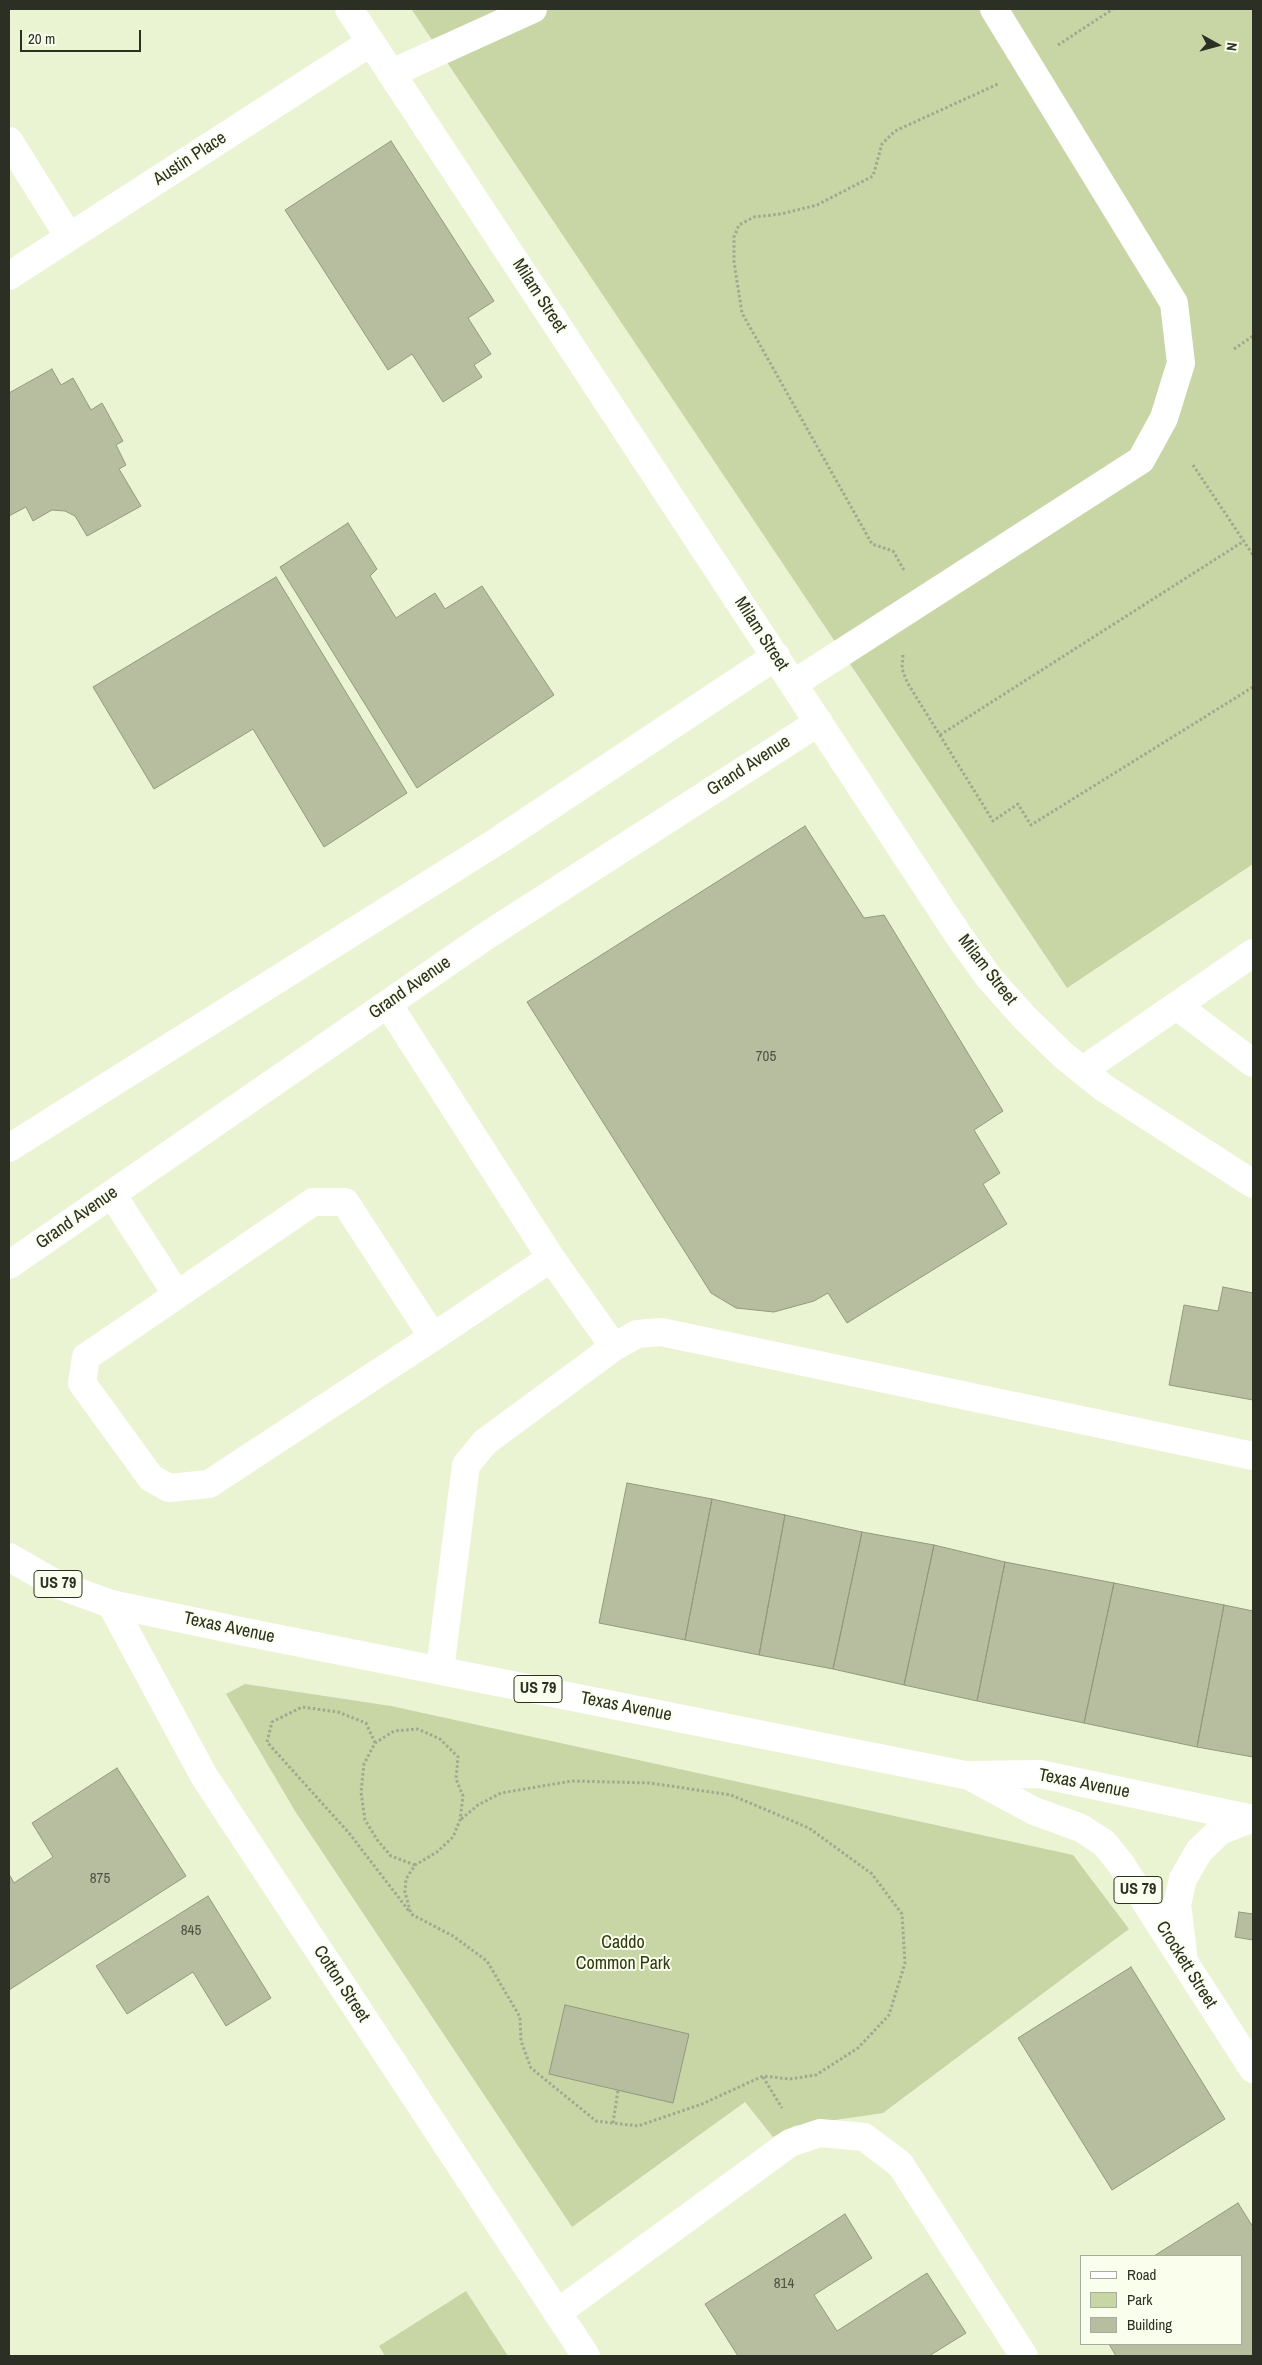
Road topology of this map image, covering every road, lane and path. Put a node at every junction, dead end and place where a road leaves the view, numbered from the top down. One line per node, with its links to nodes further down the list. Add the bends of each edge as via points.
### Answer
1 (533, 9): 6 (street)
2 (994, 9): 5 (street)
3 (1113, 9): 5 (path)
4 (363, 20): 6 (street, Milam Street); 8 (street, Austin Place)
5 (1028, 64): 15 (street, via 1174,303 1181,363 1164,418 1141,460); 15 (path, via 995,86 895,131 882,144 874,176 817,205 754,217 739,225 734,236 734,262 742,313 872,544 893,550)
6 (392, 73): 17 (street, Milam Street)
7 (9, 141): 8 (street)
8 (69, 237): 9 (street, Austin Place)
9 (9, 276)
10 (1253, 336): 11 (path)
11 (1234, 349)
12 (1193, 465): 13 (path)
13 (1244, 541): 14 (path); 21 (path)
14 (1253, 555)
15 (920, 602): 18 (street)
16 (903, 655): 21 (path, via 902,669 907,682)
17 (776, 656): 18 (street, Milam Street); 27 (street, via 487,847)
18 (794, 684): 20 (street, Milam Street)
19 (1253, 687): 21 (path, via 1032,825 1018,804 993,821)
20 (819, 722): 23 (street, Grand Avenue, via 486,936); 26 (street, Milam Street, via 990,979 1025,1018)
21 (940, 735)
22 (1253, 953): 24 (street)
23 (388, 1004): 29 (street, Grand Avenue); 30 (street)
24 (1177, 1006): 25 (street); 26 (street)
25 (1253, 1063)
26 (1083, 1070): 28 (street, Milam Street, via 1104,1088)
27 (9, 1148)
28 (1253, 1184)
29 (112, 1194): 31 (street, Grand Avenue); 32 (street)
30 (551, 1258): 33 (street); 34 (street)
31 (9, 1265)
32 (177, 1295): 33 (street, via 313,1202 345,1202); 33 (street, via 86,1357 82,1383 151,1478 169,1488 209,1484)
33 (433, 1337)
34 (614, 1347): 35 (street, via 637,1334 661,1332); 38 (street, via 485,1442 466,1465)
35 (1253, 1456)
36 (9, 1557): 37 (street, Texas Avenue / US 79, via 56,1584)
37 (111, 1604): 38 (street, Texas Avenue / US 79); 51 (street, Cotton Street, via 204,1776)
38 (440, 1670): 40 (street, Texas Avenue / US 79)
39 (376, 1743): 42 (path, via 394,1731 418,1729 440,1739 458,1756 456,1779 463,1796); 43 (path, via 364,1764 361,1792 365,1820 391,1856); 44 (path, via 366,1723 338,1712 302,1708 272,1722 266,1742 350,1833)
40 (965, 1774): 41 (street, Texas Avenue / US 79, via 1040,1774); 45 (street, Crockett Street / US 79, via 1034,1811 1081,1828 1104,1843)
41 (1252, 1819): 45 (street, via 1220,1831 1199,1851 1183,1879 1177,1904)
42 (460, 1820): 43 (path, via 453,1837 437,1852); 47 (path, via 478,1805 502,1793 572,1781 650,1783 731,1795 809,1828 872,1874 902,1914 905,1963 889,2016 858,2048 816,2075 790,2079)
43 (415, 1865): 44 (path, via 406,1879 405,1892)
44 (411, 1914): 50 (path, via 454,1936 487,1962 520,2017 521,2041 531,2068 596,2121)
45 (1185, 1961): 46 (street, Crockett Street / US 79)
46 (1253, 2069)
47 (763, 2076): 49 (path); 50 (path, via 702,2104 638,2126)
48 (618, 2090): 50 (path)
49 (784, 2109)
50 (613, 2123)
51 (558, 2313): 52 (street, Cotton Street); 53 (street, via 790,2143 820,2133 864,2138 900,2164)
52 (586, 2356)
53 (1024, 2356)

